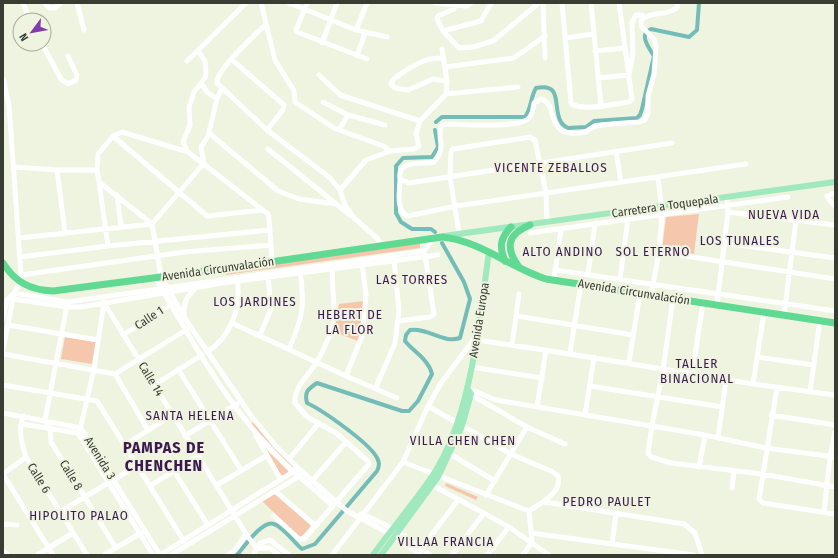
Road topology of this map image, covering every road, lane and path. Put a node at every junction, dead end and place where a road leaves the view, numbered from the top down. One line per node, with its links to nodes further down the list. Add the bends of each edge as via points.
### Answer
1 (45, 3): 20 (street)
2 (61, 3): 20 (street, via 55,8)
3 (77, 3): 25 (street)
4 (246, 3): 36 (street)
5 (261, 3): 24 (street)
6 (289, 3): 21 (street)
7 (306, 3): 21 (street)
8 (337, 3): 23 (street)
9 (367, 3): 26 (street)
10 (435, 3): 19 (street)
11 (471, 3): 19 (street, via 466,6)
12 (492, 3): 27 (street, via 482,21)
13 (539, 3): 27 (street, via 490,43 459,48)
14 (543, 3): 30 (street)
15 (562, 3): 32 (street)
16 (591, 3): 29 (street)
17 (619, 3): 34 (street)
18 (677, 3): 22 (street, via 677,8 671,12 654,13)
19 (454, 4): 27 (street, via 454,9 437,17)
20 (51, 6)
21 (304, 9): 23 (street); 33 (street, via 296,31)
22 (643, 18): 48 (street, via 642,15 636,15 632,22 634,54); 78 (street, via 640,24 654,38 656,47 656,61 645,120 596,126 577,134 564,132 556,125 550,105 541,99 534,103 529,118 515,125 441,126 442,149 434,162 406,165 401,168)
23 (330, 20): 26 (street); 33 (street)
24 (266, 24): 43 (street); 63 (street, via 275,60 294,91 295,102)
25 (84, 30)
26 (356, 30): 28 (street)
27 (443, 32)
28 (365, 33): 31 (street); 40 (street)
29 (594, 34): 32 (street); 37 (street)
30 (545, 36): 42 (street); 46 (street, via 514,58)
31 (387, 37)
32 (565, 38): 58 (street, via 572,104 576,107)
33 (322, 43): 40 (street)
34 (625, 48): 37 (street); 48 (street)
35 (442, 49): 41 (street)
36 (198, 51): 45 (street); 52 (street, via 206,68)
37 (595, 51): 49 (street)
38 (46, 52): 39 (street, via 61,79 68,84 76,80 78,75)
39 (68, 56)
40 (357, 56): 44 (street)
41 (443, 58): 46 (street); 51 (street, via 421,62 396,77 391,84 395,88 408,90 433,80)
42 (545, 58)
43 (231, 59): 54 (street, via 216,80); 62 (street, via 284,105)
44 (367, 59)
45 (187, 61)
46 (445, 67): 51 (street)
47 (319, 75): 60 (street, via 340,95)
48 (628, 75): 49 (street); 58 (street, via 631,101)
49 (598, 78): 58 (street)
50 (3, 79): 74 (street, via 9,105)
51 (447, 81): 55 (street)
52 (201, 83): 56 (street, via 207,92); 70 (street, via 194,92 189,108 191,120 183,142)
53 (518, 87): 55 (street)
54 (222, 88): 56 (street); 62 (street)
55 (446, 94): 60 (street)
56 (217, 99): 64 (street)
57 (323, 102): 59 (street)
58 (601, 106)
59 (348, 115): 61 (street); 63 (street)
60 (420, 121): 68 (street, via 416,134 419,146 414,149)
61 (385, 125)
62 (267, 130): 83 (street, via 329,177)
63 (339, 130): 68 (street)
64 (209, 134): 71 (street, via 200,147); 90 (street, via 278,191 298,199)
65 (113, 136): 70 (street, via 125,132); 76 (street, via 98,154); 86 (street)
66 (672, 143): 69 (street)
67 (268, 149): 90 (street)
68 (391, 151): 83 (street, via 361,163)
69 (616, 151): 72 (street); 81 (street)
70 (188, 152): 71 (street)
71 (204, 163): 86 (street); 94 (street)
72 (540, 164): 77 (street); 77 (street, via 536,140 530,137 453,149 450,153); 84 (street)
73 (746, 164): 79 (street)
74 (14, 167): 75 (street); 117 (street)
75 (57, 170): 76 (street); 112 (street)
76 (97, 170): 80 (street)
77 (450, 176): 78 (street, via 409,183); 91 (street)
78 (400, 178): 91 (street, via 400,210 406,215)
79 (658, 178): 81 (street); 92 (street)
80 (99, 182): 87 (street); 108 (street)
81 (621, 182): 84 (street)
82 (835, 182): 88 (main road, Carretera a Toquepala)
83 (340, 190): 98 (street, via 345,205)
84 (546, 193): 91 (street); 101 (street)
85 (835, 193): 93 (street, via 828,196)
86 (179, 194): 94 (street, via 209,217); 102 (street)
87 (117, 195): 102 (street); 106 (street)
88 (727, 197): 92 (main road, Carretera a Toquepala); 95 (street)
89 (788, 197): 95 (street)
90 (336, 204): 98 (street)
91 (456, 206): 114 (street)
92 (663, 206): 96 (main road, Carretera a Toquepala); 97 (street)
93 (835, 206)
94 (262, 210): 111 (street, via 270,218)
95 (728, 210): 97 (street); 100 (street); 119 (street)
96 (629, 211): 99 (street); 101 (main road, Carretera a Toquepala)
97 (662, 214): 99 (street); 126 (street)
98 (354, 218): 121 (street, via 377,238)
99 (629, 218): 103 (street); 150 (street)
100 (796, 220): 105 (street); 124 (street)
101 (547, 222): 104 (main road, Carretera a Toquepala)
102 (152, 224): 106 (street); 118 (street)
103 (595, 224): 110 (street); 147 (street)
104 (530, 225): 107 (main road, Carretera a Toquepala); 141 (highway, via 516,233 510,242 511,256)
105 (835, 225)
106 (121, 226): 108 (street)
107 (511, 227): 109 (main road, Carretera a Toquepala); 134 (highway, via 500,245)
108 (106, 228): 112 (street); 122 (street)
109 (495, 229): 114 (main road, Avenida Circunvalación)
110 (561, 229): 113 (street); 142 (street)
111 (270, 230): 118 (street); 120 (street)
112 (65, 233): 117 (street)
113 (530, 233)
114 (459, 234): 116 (main road, Avenida Circunvalación)
115 (434, 237): 116 (highway, Avenida Circunvalación); 121 (highway, Avenida Circunvalación); 123 (street)
116 (442, 237): 125 (highway, Avenida Circunvalación, via 463,240)
117 (19, 238): 130 (street)
118 (154, 242): 122 (street); 129 (street)
119 (724, 243): 124 (street); 137 (street)
120 (271, 245): 129 (street); 135 (street)
121 (381, 245): 135 (highway, Avenida Circunvalación)
122 (108, 246): 130 (street)
123 (424, 250): 127 (street); 131 (street)
124 (792, 251): 132 (street); 144 (street)
125 (489, 252): 134 (highway, Avenida Circunvalación); 191 (main road, Avenida Europa)
126 (659, 252): 137 (street); 157 (street)
127 (393, 254): 133 (street); 136 (street)
128 (438, 255): 131 (street)
129 (158, 256): 145 (street); 148 (street)
130 (20, 257): 145 (street)
131 (425, 257): 133 (street); 181 (street, via 434,314 430,317)
132 (835, 258)
133 (394, 260): 136 (street); 181 (street, via 400,310)
134 (505, 261): 141 (highway, Avenida Circunvalación)
135 (272, 262): 148 (highway, Avenida Circunvalación)
136 (362, 262): 140 (street); 214 (street, via 366,295 362,336)
137 (721, 262): 144 (street); 164 (street)
138 (3, 263): 155 (highway, Avenida Circunvalación)
139 (299, 267): 140 (street); 143 (street); 146 (street)
140 (330, 268): 146 (street); 204 (street, via 334,301 333,318 331,332)
141 (520, 269): 153 (highway, Avenida Circunvalación)
142 (555, 270): 147 (street); 153 (street)
143 (267, 272): 149 (street); 152 (street)
144 (790, 272): 151 (street); 172 (street)
145 (21, 274): 155 (street)
146 (300, 274): 149 (street); 194 (street, via 303,309)
147 (588, 274): 150 (street)
148 (158, 277): 155 (highway, Avenida Circunvalación, via 53,291 36,289); 158 (street)
149 (268, 278): 152 (street); 189 (street, via 271,309)
150 (620, 279): 157 (street)
151 (835, 279)
152 (237, 280): 154 (street); 159 (street); 182 (street, via 239,303)
153 (554, 280): 156 (highway, Avenida Circunvalación)
154 (204, 281): 158 (street); 159 (street)
155 (20, 283): 160 (street)
156 (581, 284): 162 (highway, Avenida Circunvalación); 185 (street)
157 (653, 284): 164 (street); 165 (street)
158 (164, 287): 161 (street); 168 (street)
159 (196, 288): 161 (street); 178 (street, via 184,302)
160 (14, 293): 167 (street); 171 (street); 179 (street, via 7,300)
161 (167, 293): 168 (street); 169 (street)
162 (640, 293): 165 (highway, Avenida Circunvalación); 190 (street)
163 (519, 294): 177 (street)
164 (718, 294): 172 (street); 173 (street)
165 (651, 295): 166 (highway, Avenida Circunvalación)
166 (673, 298): 170 (highway, Avenida Circunvalación); 211 (street)
167 (13, 299): 171 (street); 184 (street)
168 (104, 300): 171 (street); 188 (street, Calle 14); 192 (street)
169 (173, 303): 178 (street); 186 (street); 188 (street, Calle 1)
170 (703, 303): 173 (highway, Avenida Circunvalación); 213 (street)
171 (68, 304): 187 (street)
172 (785, 304): 174 (street); 176 (street)
173 (716, 305): 175 (highway, Avenida Circunvalación)
174 (835, 311)
175 (764, 312): 176 (highway, Avenida Circunvalación); 201 (street)
176 (784, 315): 180 (highway, Avenida Circunvalación)
177 (517, 316): 185 (street); 193 (street)
178 (184, 317): 186 (street)
179 (3, 319)
180 (820, 320): 183 (highway, Avenida Circunvalación); 207 (street)
181 (398, 321): 221 (street, via 395,343)
182 (232, 323): 189 (street); 197 (street, via 223,337)
183 (835, 323)
184 (8, 325): 187 (street); 195 (street)
185 (574, 325): 190 (street); 198 (street)
186 (189, 329): 197 (street); 200 (street); 203 (street)
187 (63, 335): 192 (street); 206 (street)
188 (123, 335): 203 (street, Calle 14)
189 (260, 335): 194 (street)
190 (633, 335): 205 (street)
191 (477, 337): 193 (street); 208 (main road, Avenida Europa); 232 (street, via 441,383)
192 (98, 340): 209 (street)
193 (512, 345): 196 (street)
194 (289, 349): 204 (street)
195 (3, 350)
196 (546, 350): 198 (street); 215 (street)
197 (207, 352): 230 (street)
198 (570, 353): 202 (street)
199 (3, 354): 206 (street)
200 (202, 355): 210 (street); 231 (street)
201 (757, 356): 207 (street); 218 (street)
202 (594, 357): 205 (street); 220 (street)
203 (139, 360): 212 (street); 219 (street, Calle 14)
204 (317, 362): 214 (street); 244 (street, via 295,397 299,409)
205 (629, 362): 211 (street)
206 (57, 363): 209 (street); 225 (street)
207 (814, 366): 224 (street)
208 (471, 367): 215 (street); 223 (main road, Avenida Europa)
209 (94, 369): 212 (street); 229 (street)
210 (178, 370): 219 (street); 242 (street)
211 (663, 370): 213 (street); 227 (street)
212 (115, 374): 252 (street)
213 (692, 375): 216 (street)
214 (346, 376): 221 (street, via 372,388)
215 (542, 378): 233 (street)
216 (726, 380): 218 (street); 234 (street)
217 (3, 384): 225 (street)
218 (753, 384): 222 (street)
219 (154, 385): 236 (street, Calle 14)
220 (590, 386): 227 (street); 237 (street)
221 (376, 387): 228 (street)
222 (777, 388): 224 (street); 238 (street)
223 (468, 391): 233 (street, via 496,400); 246 (main road, Avenida Europa); 249 (street)
224 (810, 392): 226 (street)
225 (50, 393): 229 (street); 241 (street)
226 (835, 395)
227 (657, 397): 234 (street); 248 (street)
228 (397, 398)
229 (87, 400): 253 (street); 260 (street, via 100,404)
230 (240, 401): 231 (street); 240 (street)
231 (235, 405): 242 (street); 243 (street)
232 (428, 406): 246 (street); 269 (street)
233 (537, 407): 237 (street)
234 (722, 407): 257 (street)
235 (3, 413): 239 (street, Avenida 3)
236 (172, 414): 252 (street); 256 (street, Calle 14)
237 (585, 415): 248 (street)
238 (771, 415): 247 (street); 261 (street)
239 (24, 416): 241 (street, Avenida 3); 245 (street, Calle 6)
240 (252, 417): 243 (street); 268 (street)
241 (45, 420): 251 (street, Calle 8); 253 (street, Avenida 3)
242 (209, 421): 256 (street); 272 (street)
243 (246, 421): 250 (street)
244 (319, 423): 258 (street); 268 (street)
245 (22, 424): 251 (street, Avenida 3); 266 (street, Calle 6, via 21,441)
246 (459, 424): 262 (main road, Avenida Europa); 263 (street); 279 (main road, Avenida Europa)
247 (835, 425)
248 (652, 426): 255 (street); 271 (street, via 648,453 651,457 671,463)
249 (527, 427): 259 (street); 263 (street)
250 (252, 428): 265 (street); 273 (street)
251 (50, 429): 253 (street, Avenida 3); 293 (street, Calle 8, via 51,442)
252 (148, 430): 260 (street)
253 (79, 431): 280 (street, Avenida 3); 284 (street, Avenida 3)
254 (835, 432): 267 (street)
255 (705, 435): 257 (street); 271 (street)
256 (185, 436): 264 (street, Calle 14)
257 (718, 438): 261 (street)
258 (346, 442): 282 (street); 296 (street, via 369,464)
259 (564, 444)
260 (125, 445): 270 (street)
261 (766, 448): 267 (street); 278 (street)
262 (450, 454): 279 (main road, Avenida Europa); 283 (street)
263 (511, 454): 283 (street); 295 (street, via 558,476 558,485)
264 (198, 456): 274 (street); 285 (street, Calle 14)
265 (266, 456): 272 (street); 281 (street)
266 (26, 457): 276 (street); 299 (street, Calle 6)
267 (832, 457): 288 (street)
268 (289, 459): 273 (street)
269 (403, 462): 279 (street); 306 (street)
270 (138, 465): 280 (street); 287 (street)
271 (700, 466): 275 (street)
272 (241, 470): 285 (street)
273 (296, 470): 277 (street); 281 (street)
274 (174, 471): 287 (street); 309 (street)
275 (734, 471): 278 (street); 290 (street)
276 (3, 474): 320 (street)
277 (301, 474): 282 (street); 291 (street); 296 (street, via 331,504)
278 (762, 474): 288 (street); 300 (street, via 760,501)
279 (436, 475): 286 (main road, Avenida Europa); 292 (street); 313 (main road, Avenida Europa)
280 (114, 480): 312 (street, Avenida 3)
281 (281, 480): 297 (street)
282 (312, 481): 296 (street)
283 (494, 481): 292 (street)
284 (108, 483): 293 (street); 312 (street, Avenida 3)
285 (217, 485): 297 (street, Calle 14)
286 (432, 485): 294 (street); 313 (main road, Avenida Europa)
287 (150, 486): 317 (street)
288 (827, 486): 289 (street); 300 (street)
289 (835, 487)
290 (732, 488)
291 (275, 492): 304 (street); 310 (street)
292 (486, 495): 298 (street)
293 (84, 498): 299 (street); 321 (street, Calle 8)
294 (458, 500): 301 (street); 324 (street)
295 (544, 502): 298 (street); 302 (street)
296 (339, 504): 306 (street, via 347,511); 310 (street)
297 (232, 510): 304 (street, Calle 14); 309 (street)
298 (529, 511): 315 (street)
299 (60, 512): 314 (street, Calle 6)
300 (824, 512): 303 (street)
301 (484, 513): 311 (street); 341 (street)
302 (616, 514): 319 (street); 346 (street, via 684,524 695,533)
303 (835, 514)
304 (236, 516): 316 (street, Calle 14); 332 (street)
305 (274, 516): 310 (street, via 302,540)
306 (360, 516): 313 (street); 337 (street)
307 (3, 524): 308 (street)
308 (17, 525)
309 (208, 525): 317 (street)
310 (316, 526)
311 (509, 527): 318 (street); 342 (street)
312 (142, 532): 321 (street); 330 (street, Avenida 3); 331 (street, Avenida 3)
313 (393, 532): 324 (street); 338 (main road, Avenida Europa); 339 (main road, Avenida Europa)
314 (73, 533): 320 (street); 328 (street, Calle 6)
315 (531, 533): 318 (street); 319 (street)
316 (247, 536): 322 (street, Calle 14); 333 (street)
317 (184, 541): 331 (street)
318 (532, 542): 343 (street); 344 (street)
319 (612, 544): 345 (street)
320 (48, 548): 326 (street); 327 (street)
321 (116, 548): 329 (street)
322 (257, 548): 334 (street); 335 (street, via 270,548); 336 (street, via 263,541 270,540)
323 (3, 551): 325 (street)
324 (419, 553): 340 (street)
325 (8, 555)
326 (37, 555)
327 (53, 555)
328 (87, 555)
329 (104, 555)
330 (153, 555)
331 (160, 555)
332 (171, 555)
333 (228, 555)
334 (253, 555)
335 (279, 555)
336 (290, 555)
337 (332, 555)
338 (373, 555)
339 (381, 555)
340 (430, 555)
341 (452, 555)
342 (487, 555)
343 (523, 555)
344 (549, 555)
345 (694, 555)
346 (702, 555)

